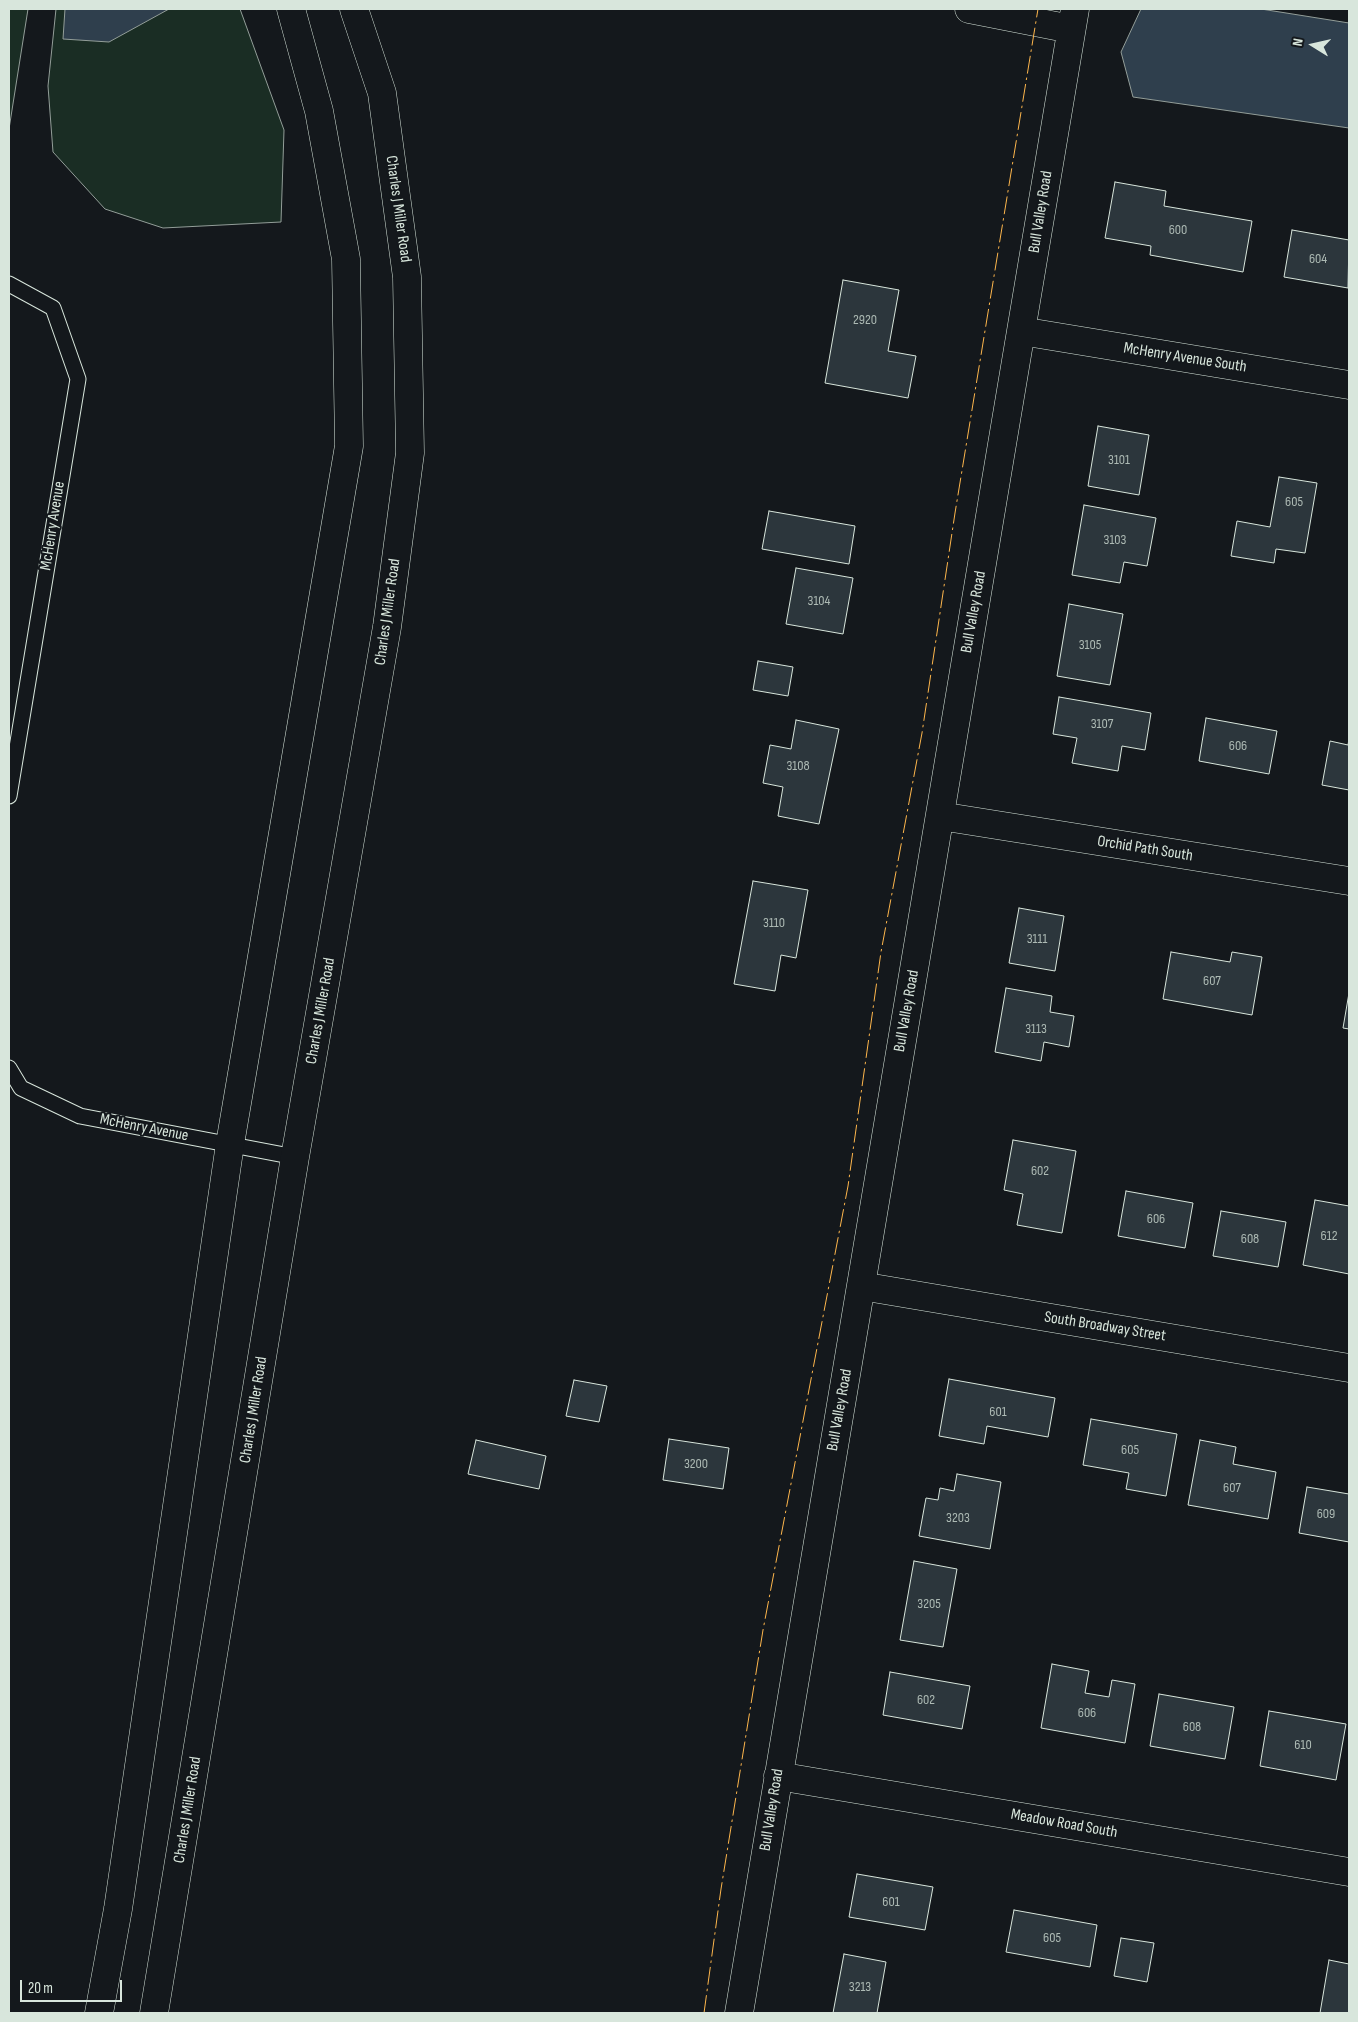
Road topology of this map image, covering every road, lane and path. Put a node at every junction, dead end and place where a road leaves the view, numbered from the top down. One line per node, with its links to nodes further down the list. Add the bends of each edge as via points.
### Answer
1 (291, 9): 12 (street, via 319,111 346,259 349,446)
2 (354, 9): 13 (street, Charles J Miller Road, via 382,93 407,277 410,453 387,627)
3 (968, 9): 4 (street)
4 (1073, 19): 6 (street, Bull Valley Road)
5 (9, 284): 8 (lane, McHenry Avenue, via 53,308 78,379)
6 (1021, 331): 7 (street, McHenry Avenue South); 9 (street, Bull Valley Road)
7 (1349, 386)
8 (9, 796)
9 (940, 816): 10 (street, Orchid Path South); 14 (street, Bull Valley Road)
10 (1349, 881)
11 (9, 1068): 12 (lane, McHenry Avenue, via 21,1088 80,1116)
12 (230, 1144): 13 (lane, McHenry Avenue); 18 (street, via 118,1909)
13 (295, 1157): 19 (street, Charles J Miller Road)
14 (861, 1286): 15 (street, South Broadway Street); 16 (street, Bull Valley Road)
15 (1349, 1368)
16 (778, 1776): 17 (street, Meadow Road South); 20 (street, Bull Valley Road)
17 (1349, 1872)
18 (99, 2013)
19 (154, 2013)
20 (738, 2013)

